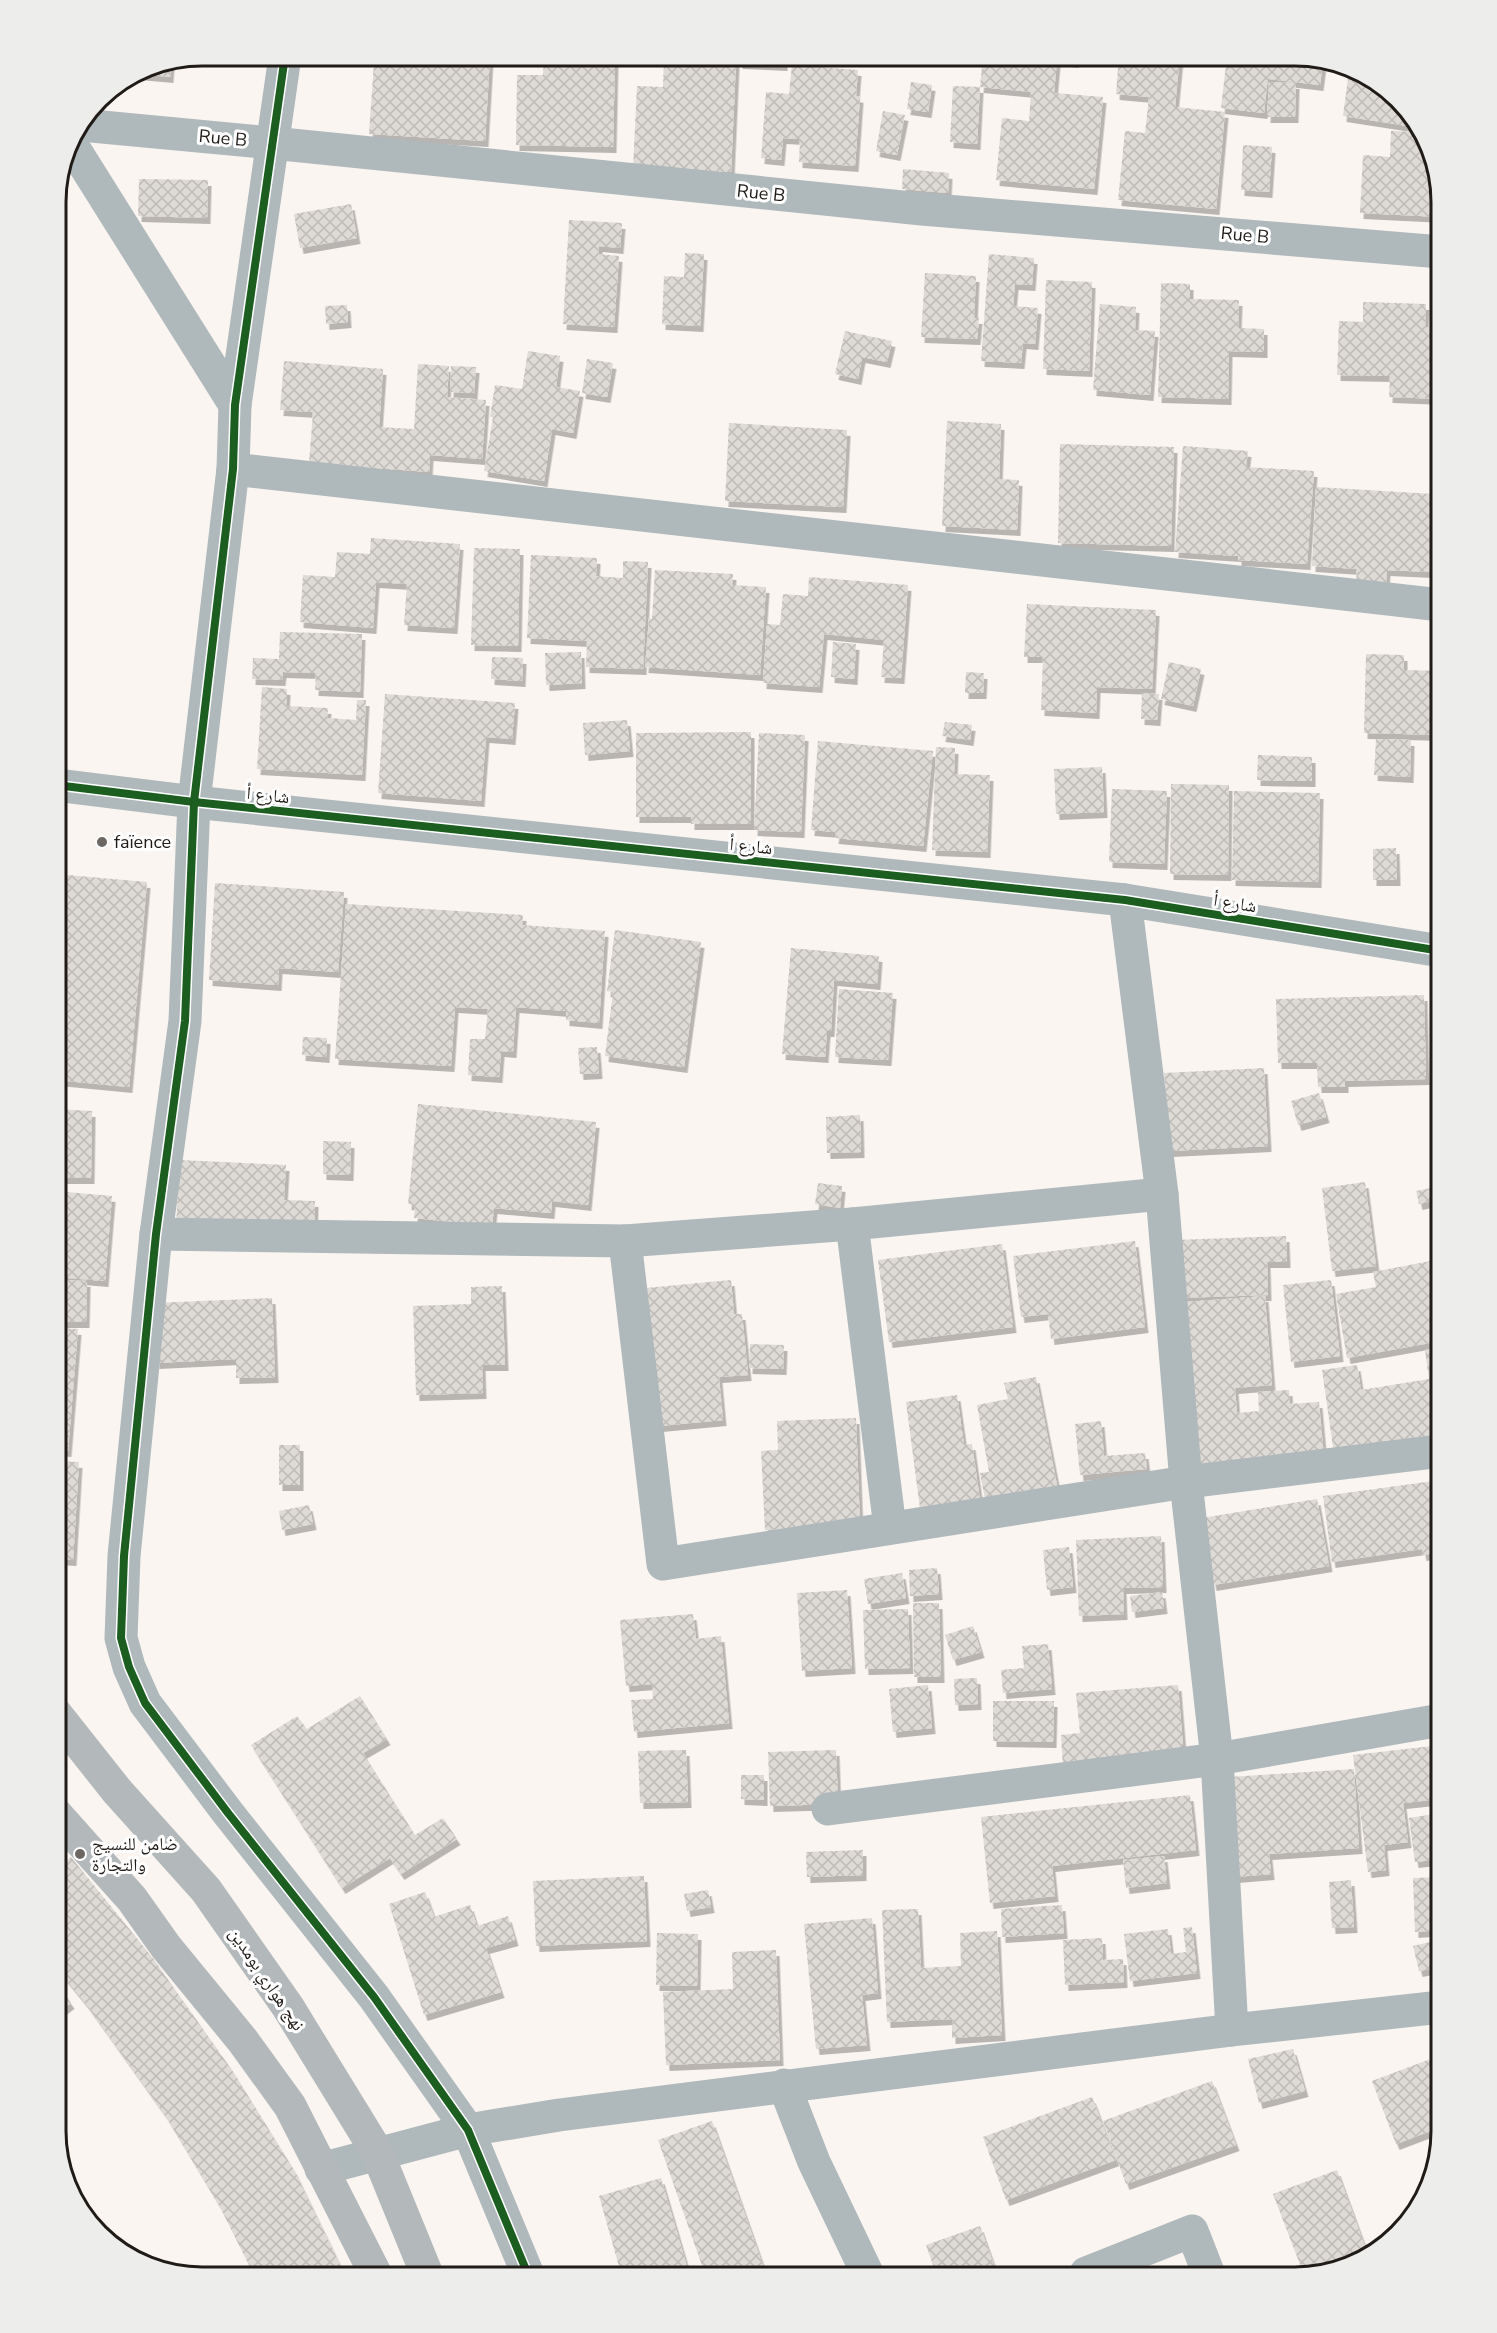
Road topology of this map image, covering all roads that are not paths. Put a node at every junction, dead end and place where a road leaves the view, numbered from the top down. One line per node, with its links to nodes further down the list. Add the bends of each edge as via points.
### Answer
1 (283, 66): 3 (street)
2 (90, 126): 3 (street, Rue B)
3 (272, 142): 5 (street, Rue B, via 922,209); 6 (street)
4 (76, 152): 6 (street)
5 (1431, 251)
6 (235, 405): 7 (street)
7 (233, 469): 8 (street); 10 (street)
8 (1431, 604)
9 (66, 786): 10 (street, شارع أ)
10 (194, 802): 11 (street, شارع أ); 15 (street, via 185,1021)
11 (1125, 900): 12 (street, شارع أ); 13 (street)
12 (1431, 949)
13 (1162, 1194): 14 (street); 18 (street)
14 (852, 1224): 16 (street); 19 (street)
15 (156, 1234): 16 (street); 28 (street, via 123,1556 121,1638 129,1667 145,1703 374,1997)
16 (625, 1241): 19 (street, via 663,1564)
17 (1431, 1452): 18 (street)
18 (1186, 1482): 19 (street); 22 (street)
19 (890, 1528)
20 (1431, 1722): 22 (street)
21 (66, 1727): 29 (main road, نهج هواري بومدين, via 117,1791 206,1890 288,2007)
22 (1217, 1759): 23 (street); 26 (street)
23 (828, 1809)
24 (66, 1829): 30 (main road, via 132,1899 243,2041 290,2106)
25 (1431, 2008): 26 (street)
26 (1232, 2030): 27 (street)
27 (784, 2085): 28 (street); 34 (street, via 814,2162)
28 (468, 2130): 29 (street); 33 (street)
29 (377, 2152): 30 (street); 32 (main road, نهج هواري بومدين)
30 (321, 2169): 31 (main road)
31 (373, 2267)
32 (424, 2267)
33 (525, 2267)
34 (864, 2267)
35 (1101, 2267): 36 (street, via 1192,2231)
36 (1206, 2267)

